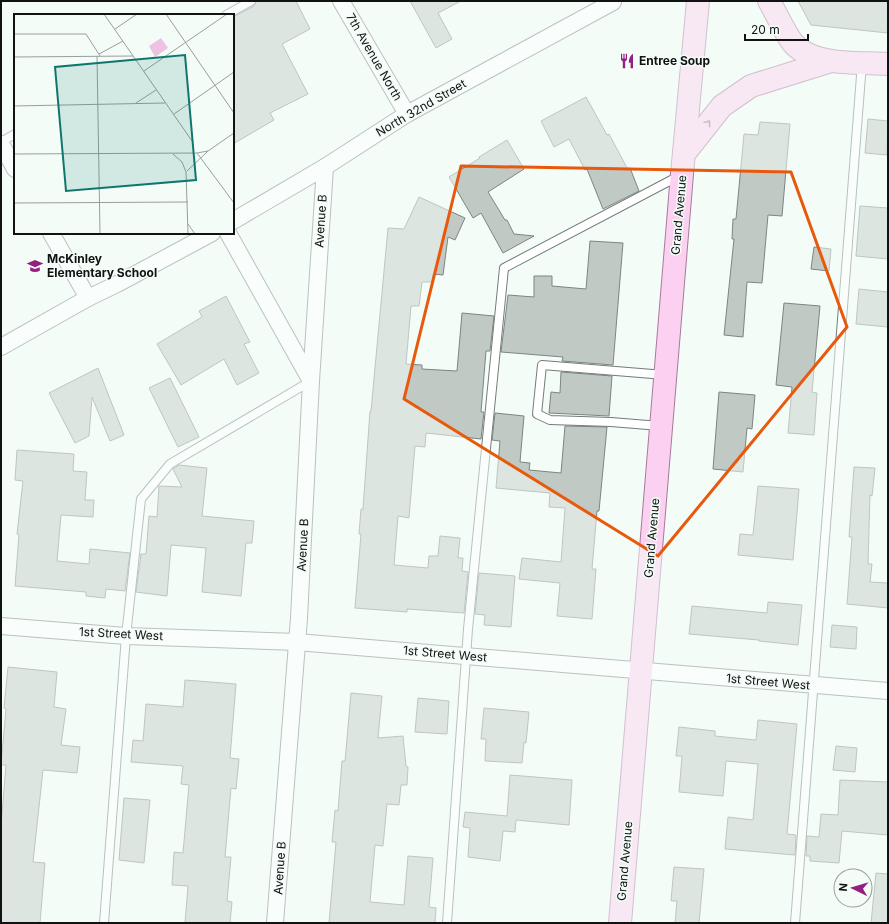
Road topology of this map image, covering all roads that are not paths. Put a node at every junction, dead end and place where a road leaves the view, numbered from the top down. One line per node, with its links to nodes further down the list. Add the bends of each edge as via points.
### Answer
1 (251, 1): 6 (lane)
2 (341, 1): 10 (street, 7th Avenue North)
3 (698, 1): 13 (main road, Grand Avenue)
4 (769, 1): 7 (main road, via 792,42 808,55)
5 (613, 2): 10 (street, North 32nd Street)
6 (228, 14)
7 (830, 61): 8 (main road); 13 (main road, one-way to 7, via 722,106 750,86)
8 (862, 62): 9 (main road); 30 (lane)
9 (888, 64)
10 (407, 114): 15 (street, North 32nd Street)
11 (14, 135): 12 (lane)
12 (1, 143): 14 (street)
13 (683, 164): 22 (main road, Grand Avenue); 28 (lane, via 504,268)
14 (14, 167)
15 (325, 167): 16 (street, North 32nd Street); 23 (street, Avenue B)
16 (234, 220)
17 (52, 234): 20 (street)
18 (210, 234): 20 (street)
19 (229, 234): 23 (street)
20 (88, 298): 21 (street)
21 (1, 347)
22 (666, 375): 24 (main road, Grand Avenue); 24 (lane, via 542,365 538,414 550,420)
23 (311, 381): 26 (lane, via 170,464 141,499); 27 (street, Avenue B)
24 (661, 426): 29 (main road, Grand Avenue)
25 (1, 626): 26 (street, 1st Street West)
26 (126, 636): 27 (street, 1st Street West); 32 (lane)
27 (297, 642): 28 (street, 1st Street West); 33 (street, Avenue B)
28 (465, 656): 29 (street, 1st Street West); 34 (lane)
29 (640, 670): 30 (street, 1st Street West); 35 (main road, Grand Avenue)
30 (813, 686): 31 (street, 1st Street West); 36 (lane)
31 (888, 691)
32 (104, 923)
33 (276, 923)
34 (447, 923)
35 (620, 923)
36 (795, 923)

